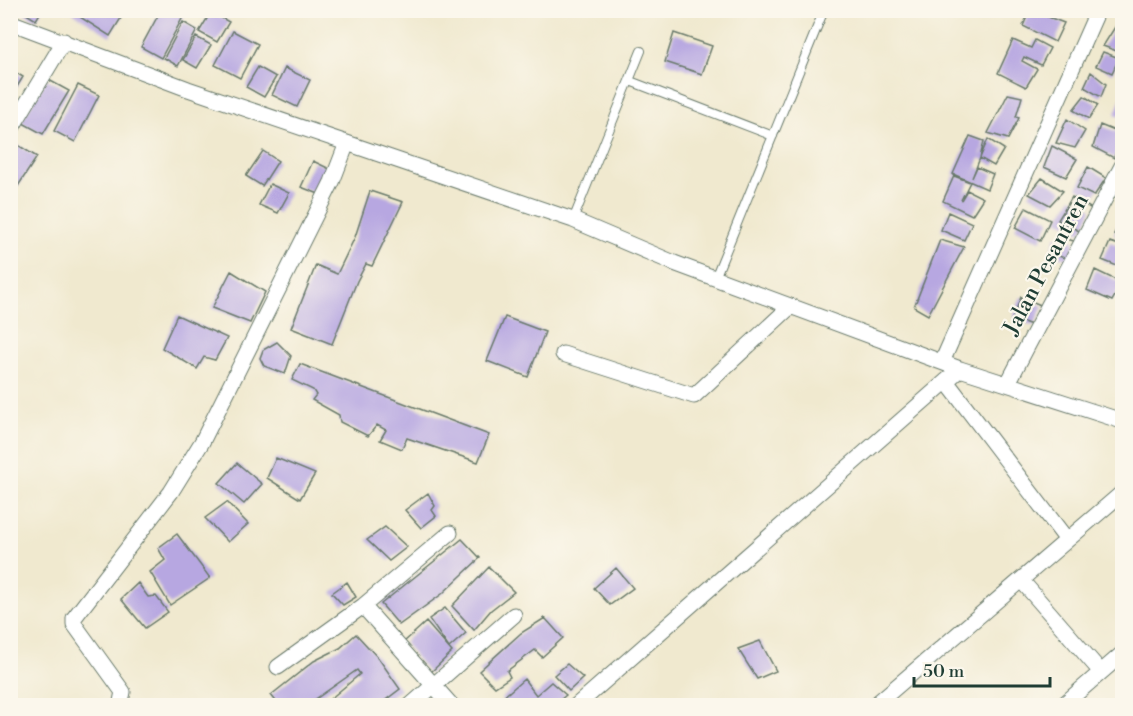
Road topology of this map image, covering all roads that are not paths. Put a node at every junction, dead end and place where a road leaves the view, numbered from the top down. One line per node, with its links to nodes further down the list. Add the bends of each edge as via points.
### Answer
1 (824, 10): 8 (lane)
2 (1098, 10): 15 (street)
3 (10, 22): 4 (street)
4 (64, 42): 7 (street); 9 (street)
5 (641, 51): 6 (lane)
6 (630, 81): 8 (lane); 11 (lane)
7 (10, 131)
8 (773, 136): 12 (lane)
9 (347, 143): 11 (street); 30 (street, via 332,182 202,442 171,492 74,618 74,624 123,692)
10 (1122, 166): 18 (street, Jalan Pesantren)
11 (573, 220): 12 (street)
12 (715, 278): 13 (street)
13 (791, 306): 14 (street, via 693,396); 15 (street)
14 (562, 354)
15 (942, 362): 16 (street)
16 (960, 369): 17 (street); 18 (street)
17 (946, 381): 22 (street); 33 (street)
18 (1008, 383): 19 (street)
19 (1122, 421)
20 (1122, 493): 22 (street)
21 (450, 533): 24 (street)
22 (1067, 540): 23 (street)
23 (1021, 580): 28 (street); 34 (street)
24 (363, 606): 27 (street); 29 (street)
25 (514, 615): 29 (street)
26 (1122, 654): 28 (street)
27 (278, 667)
28 (1101, 672): 35 (street)
29 (434, 685): 31 (street); 32 (street)
30 (120, 705)
31 (410, 705)
32 (452, 705)
33 (576, 705)
34 (874, 705)
35 (1062, 705)

